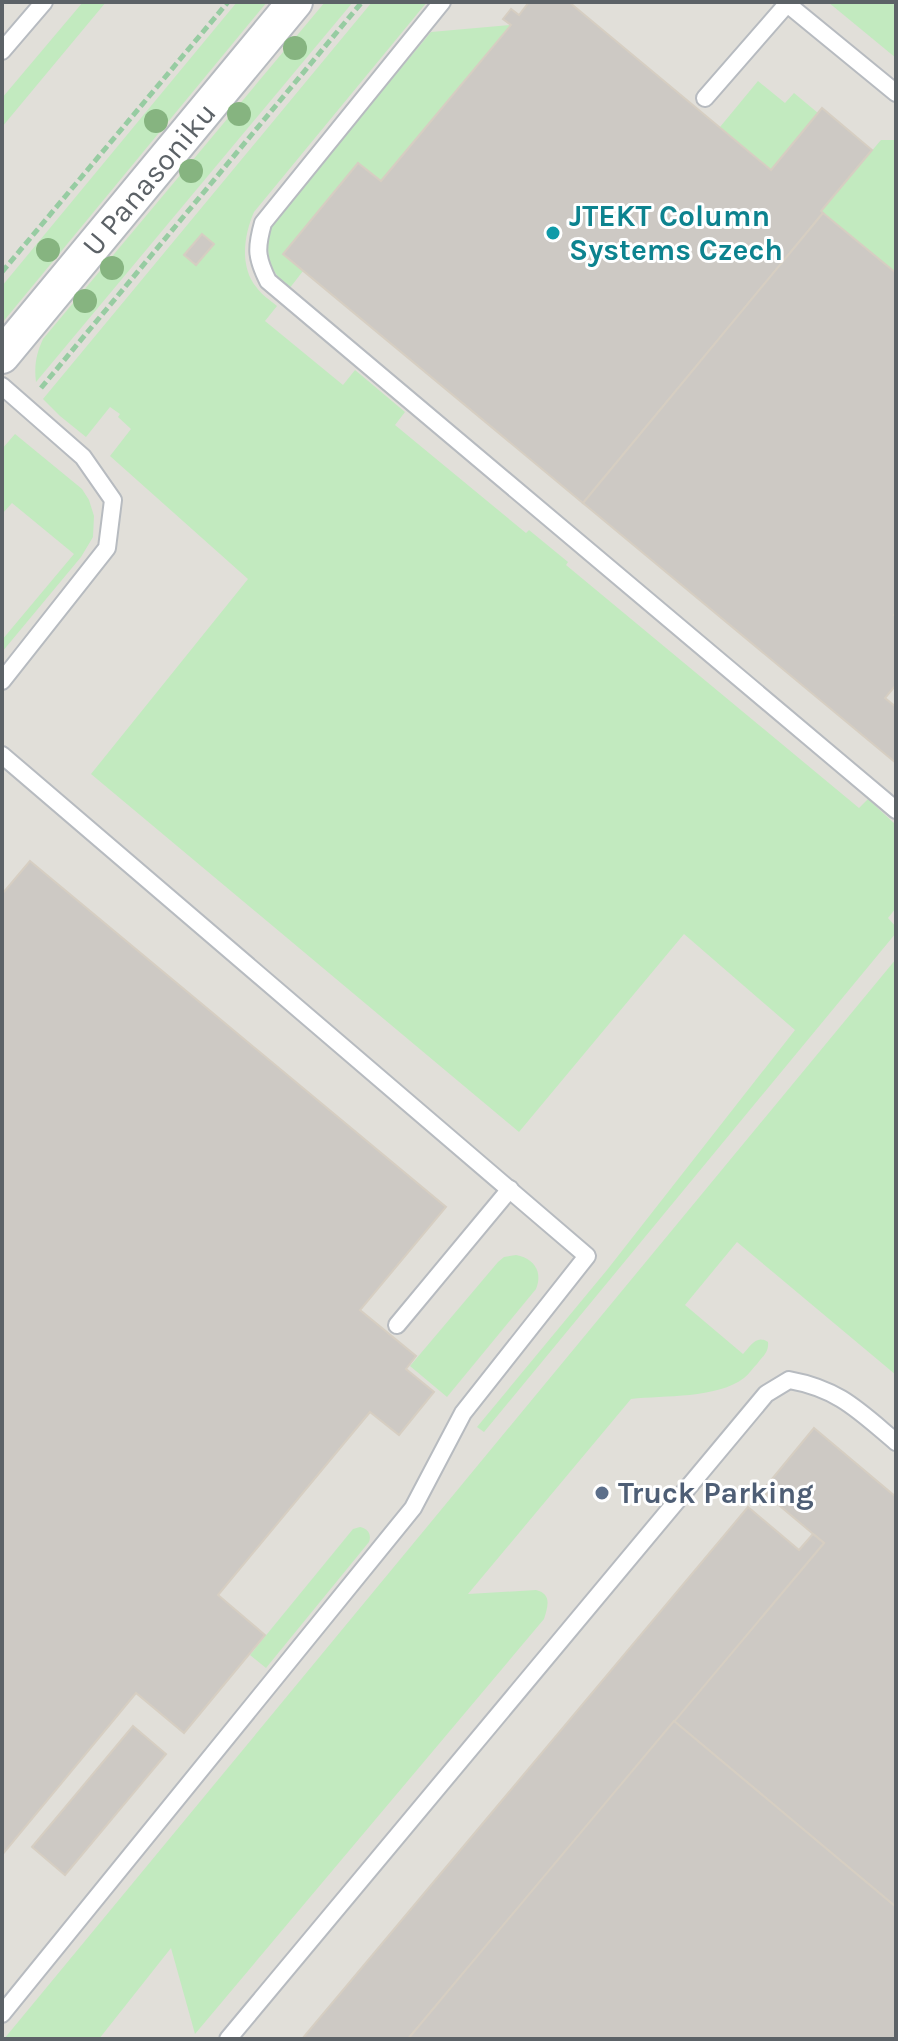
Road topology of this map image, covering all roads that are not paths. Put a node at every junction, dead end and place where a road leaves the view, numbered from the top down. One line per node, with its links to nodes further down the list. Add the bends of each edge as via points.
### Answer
1 (44, 2): 5 (lane)
2 (295, 2): 8 (street, U Panasoniku)
3 (442, 2): 12 (lane, via 263,223 258,260 268,281)
4 (786, 3): 6 (lane); 7 (lane)
5 (2, 51)
6 (896, 93)
7 (705, 98)
8 (2, 356)
9 (2, 386): 10 (lane, via 83,457 113,500 107,548)
10 (2, 681)
11 (2, 755): 13 (lane)
12 (896, 810)
13 (510, 1189): 14 (lane); 16 (lane, via 587,1256 463,1413 413,1508)
14 (397, 1325)
15 (896, 1442): 17 (lane, via 844,1399 813,1384 789,1380 766,1394)
16 (2, 2014)
17 (228, 2039)

